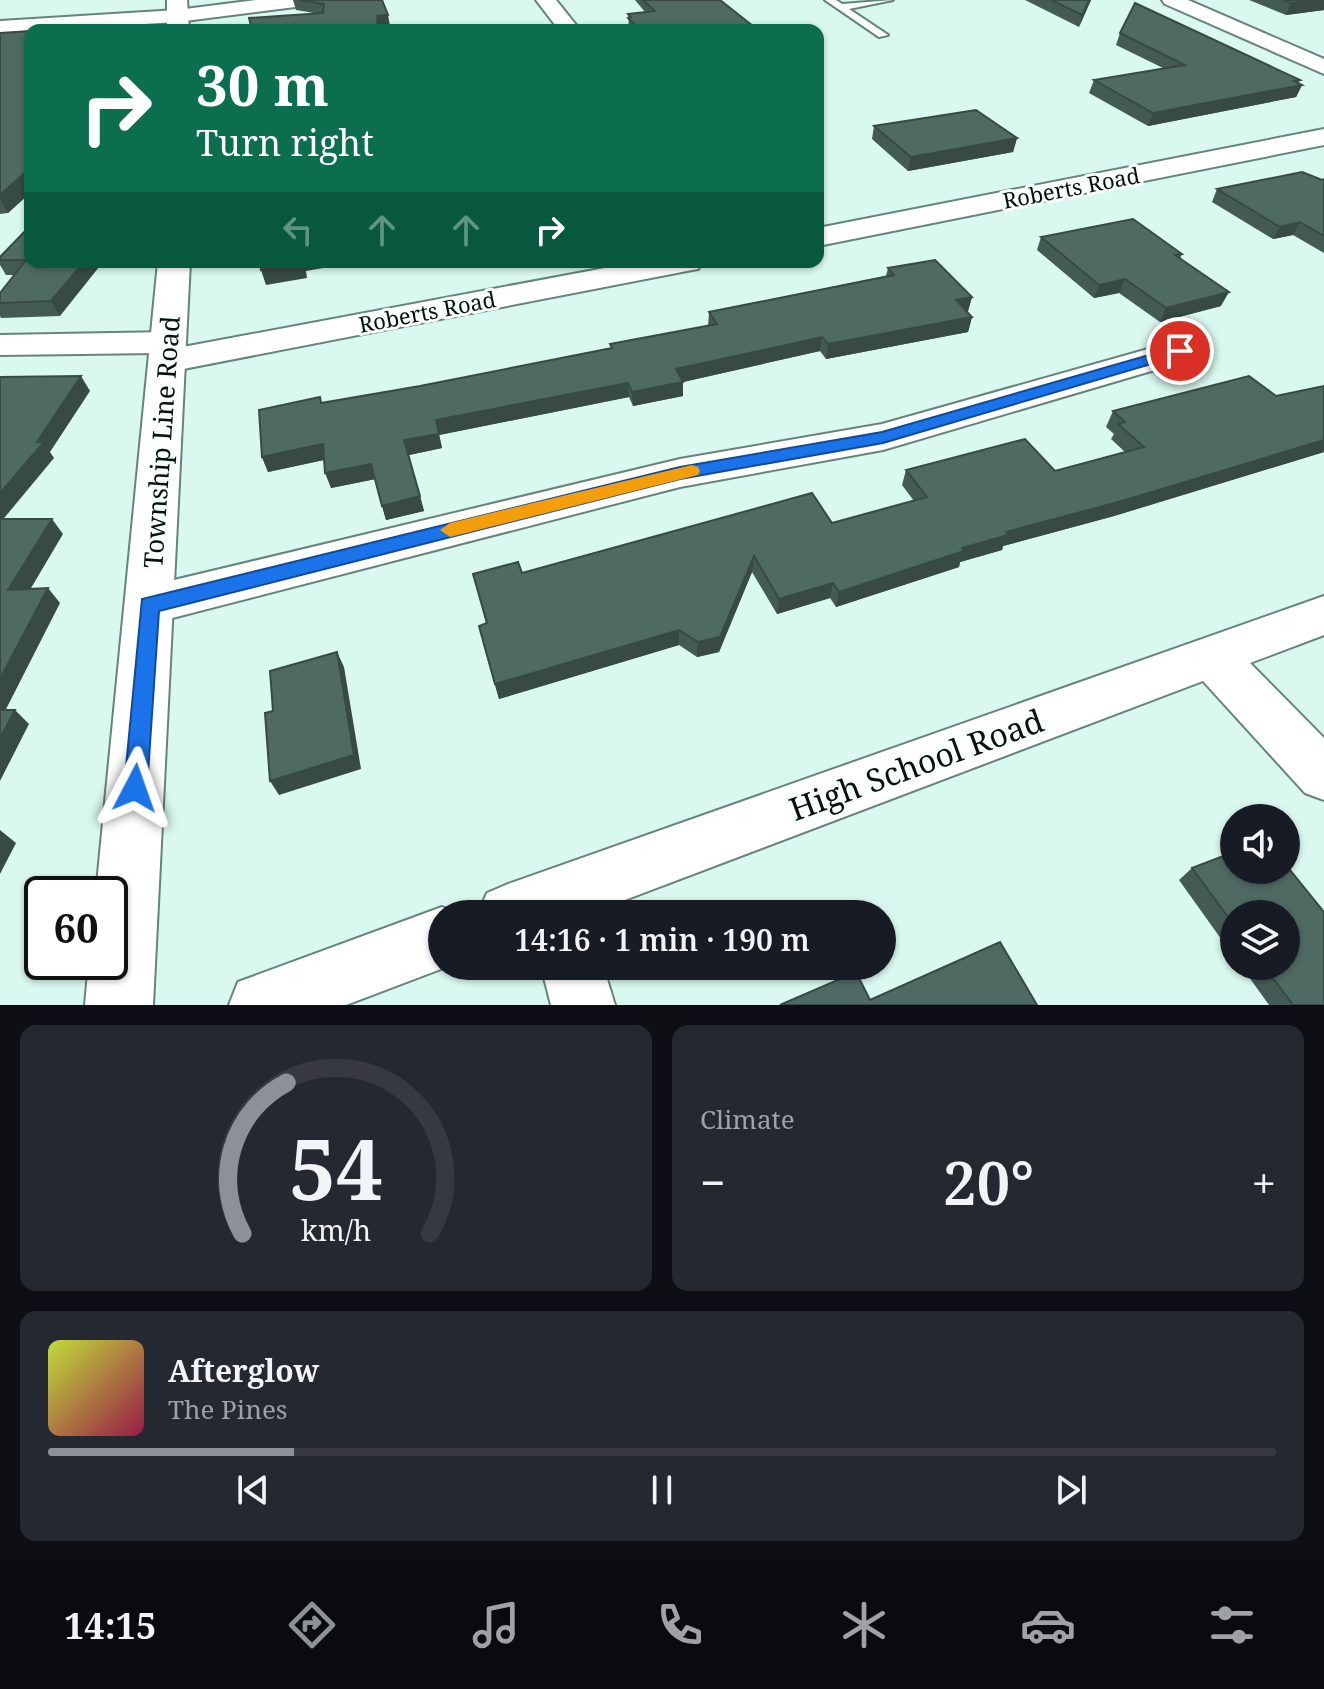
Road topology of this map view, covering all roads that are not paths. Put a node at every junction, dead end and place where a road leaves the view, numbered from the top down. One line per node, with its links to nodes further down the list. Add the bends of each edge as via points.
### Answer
1 (303, 0): 7 (street)
2 (546, 0): 9 (street)
3 (830, 0): 6 (lane)
4 (888, 0): 6 (lane)
5 (1172, 0): 13 (street)
6 (841, 7): 12 (lane)
7 (177, 15): 8 (street)
8 (44, 24)
9 (565, 24)
10 (24, 25): 11 (street)
11 (0, 27)
12 (883, 35)
13 (1324, 67)
14 (1324, 137): 15 (street, Roberts Road)
15 (824, 236)
16 (174, 268): 20 (main road, Township Line Road)
17 (652, 268): 20 (street, Roberts Road)
18 (0, 345): 20 (street, Roberts Road)
19 (1180, 351): 21 (street, via 883,437 680,473)
20 (168, 352): 21 (main road, Township Line Road)
21 (149, 605): 28 (main road, Township Line Road)
22 (1324, 615): 23 (street, High School Road)
23 (1211, 656): 24 (street); 25 (street, High School Road)
24 (1324, 775)
25 (561, 900)
26 (428, 943): 29 (street)
27 (576, 980): 30 (street)
28 (119, 1005)
29 (261, 1005)
30 (583, 1005)

